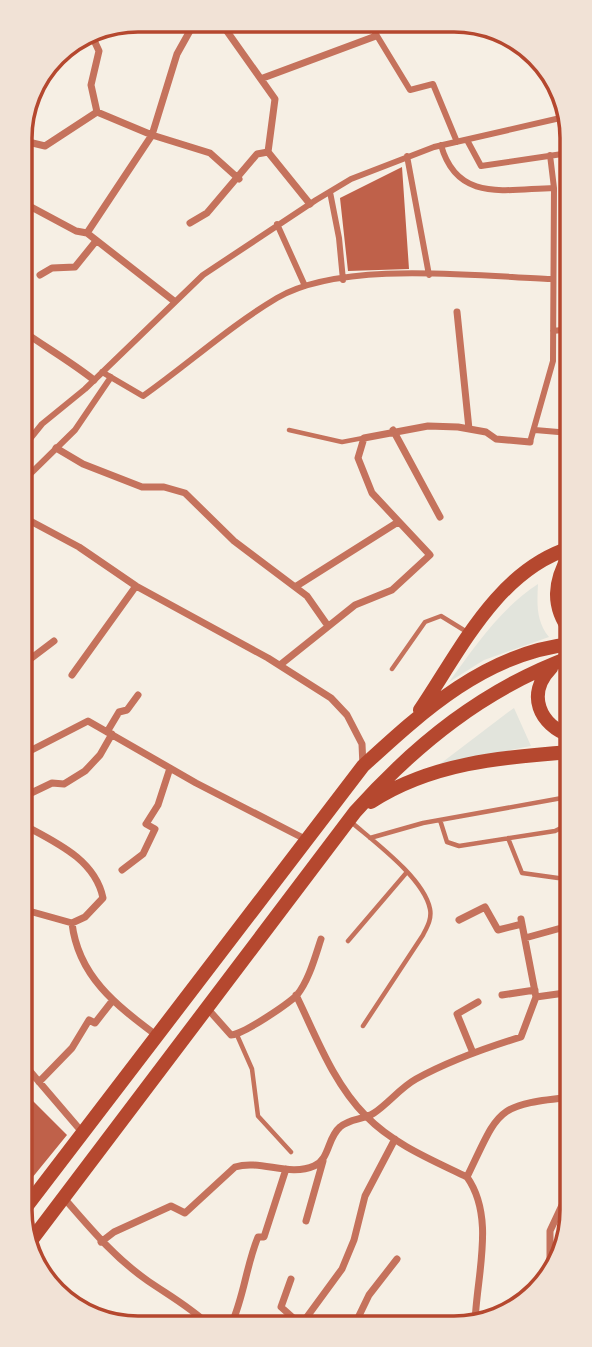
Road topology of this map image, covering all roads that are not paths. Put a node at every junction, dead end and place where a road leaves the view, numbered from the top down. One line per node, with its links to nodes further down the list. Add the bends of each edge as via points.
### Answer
1 (189, 32): 9 (street, via 177,54)
2 (228, 32): 6 (street)
3 (374, 32): 4 (street)
4 (376, 36): 6 (street); 11 (street, via 410,90 433,84)
5 (95, 41): 7 (street, via 100,51 91,85)
6 (262, 78): 14 (street, via 275,99)
7 (97, 112): 9 (street); 12 (street, via 45,146)
8 (559, 118): 10 (street)
9 (152, 135): 18 (street, via 210,153); 25 (street)
10 (467, 140): 11 (street); 16 (street, via 481,166)
11 (457, 142): 13 (street)
12 (32, 143)
13 (441, 145): 17 (street); 19 (street, via 447,166 471,185)
14 (268, 152): 18 (street, via 257,154); 21 (street)
15 (560, 154): 16 (street)
16 (550, 155): 19 (street)
17 (407, 156): 20 (street); 28 (street)
18 (239, 179): 23 (street, via 208,213)
19 (554, 188): 29 (street)
20 (330, 192): 21 (street); 30 (street)
21 (310, 204): 24 (street)
22 (32, 207): 25 (street)
23 (190, 223)
24 (277, 224): 31 (street); 32 (street)
25 (87, 233): 26 (street)
26 (96, 242): 27 (street, via 75,267 52,268); 32 (street)
27 (40, 275)
28 (429, 275): 29 (street); 30 (street)
29 (551, 279): 35 (street)
30 (343, 280): 31 (street)
31 (304, 286): 38 (street, via 277,298 143,396)
32 (174, 301): 37 (street)
33 (457, 312): 40 (street)
34 (560, 330): 35 (street)
35 (553, 331): 43 (street, via 553,361)
36 (32, 337): 39 (street)
37 (102, 372): 38 (street); 39 (street)
38 (111, 377): 48 (street, via 75,430)
39 (93, 380): 45 (street)
40 (469, 429): 42 (street, via 428,426); 47 (street, via 496,439)
41 (289, 430): 46 (lane, via 342,442)
42 (393, 430): 46 (street); 50 (street)
43 (535, 430): 44 (street); 47 (street)
44 (560, 432)
45 (32, 436)
46 (364, 438): 52 (street, via 358,458 372,493)
47 (530, 442)
48 (56, 448): 49 (street); 56 (street, via 142,487 185,493 234,541)
49 (32, 472)
50 (440, 517)
51 (32, 522): 55 (street)
52 (398, 522): 56 (street); 58 (street, via 430,555 392,590 355,605)
53 (560, 553): 59 (main road, via 536,564 503,590)
54 (560, 575): 57 (main road, via 556,600)
55 (136, 586): 65 (street); 67 (street)
56 (295, 587): 58 (street)
57 (560, 617)
58 (328, 626): 65 (street)
59 (470, 635): 66 (lane, via 441,616 433,617); 69 (main road)
60 (54, 641): 62 (street)
61 (560, 646): 69 (main road, via 478,673)
62 (32, 658)
63 (560, 661): 64 (main road)
64 (556, 663): 70 (main road, via 538,687 538,706 551,727); 79 (main road, via 492,693 452,720 390,774)
65 (279, 665): 74 (street, via 331,698 347,715 362,744)
66 (392, 669)
67 (72, 674)
68 (138, 695): 71 (street, via 120,712)
69 (412, 722): 74 (main road)
70 (560, 731)
71 (109, 733): 72 (street, via 88,721); 75 (street); 76 (street, via 100,755 85,771 64,784 52,783)
72 (32, 750)
73 (560, 753): 79 (main road, via 496,758 447,769 408,781)
74 (363, 766): 78 (main road)
75 (170, 768): 85 (street); 86 (street, via 158,806 146,824 155,830 143,853)
76 (32, 793)
77 (560, 798): 80 (lane)
78 (331, 805): 79 (main road); 85 (main road)
79 (353, 816): 83 (lane); 102 (main road)
80 (440, 820): 83 (lane); 84 (lane, via 447,842 453,846)
81 (560, 828): 84 (lane)
82 (32, 829): 91 (street, via 53,839 99,879 103,898)
83 (369, 838): 87 (lane)
84 (508, 838): 88 (lane, via 522,873)
85 (305, 839): 104 (main road)
86 (122, 870)
87 (407, 872): 95 (lane); 103 (lane, via 425,896 430,921)
88 (558, 878)
89 (32, 912): 91 (street)
90 (459, 920): 93 (street, via 485,907 498,930 522,921)
91 (72, 923): 100 (street, via 74,942 92,979)
92 (560, 928): 93 (street)
93 (525, 938): 97 (street)
94 (321, 939): 98 (street)
95 (348, 941)
96 (560, 993): 97 (street)
97 (536, 994): 99 (street); 106 (street, via 520,1037)
98 (296, 995): 105 (street); 110 (street, via 327,1060)
99 (502, 995)
100 (113, 1000): 104 (street); 108 (street, via 95,1023 89,1020 72,1048)
101 (478, 1002): 106 (street, via 457,1014)
102 (208, 1008): 105 (street, via 231,1035); 118 (main road)
103 (363, 1026)
104 (156, 1035): 111 (main road)
105 (237, 1035): 113 (lane, via 252,1069 258,1116)
106 (473, 1054): 110 (street, via 415,1080)
107 (32, 1073): 108 (street)
108 (39, 1082): 111 (street)
109 (560, 1098): 116 (street, via 503,1111)
110 (366, 1116): 112 (street); 114 (street, via 337,1129)
111 (83, 1133): 117 (main road)
112 (395, 1139): 116 (street); 130 (street, via 365,1196 342,1269)
113 (291, 1152)
114 (323, 1161): 115 (street, via 313,1167); 120 (street)
115 (286, 1169): 122 (street, via 235,1167 185,1213 171,1206); 128 (street, via 264,1237 258,1237 249,1259)
116 (467, 1177): 126 (street, via 482,1220)
117 (32, 1198)
118 (64, 1198): 121 (main road); 122 (street)
119 (560, 1210): 123 (street, via 550,1231)
120 (306, 1221)
121 (35, 1236)
122 (101, 1242): 127 (street)
123 (550, 1254)
124 (397, 1259): 131 (street)
125 (291, 1279): 129 (street, via 281,1307)
126 (476, 1313)
127 (198, 1315)
128 (235, 1315)
129 (290, 1315)
130 (307, 1315)
131 (359, 1315)

